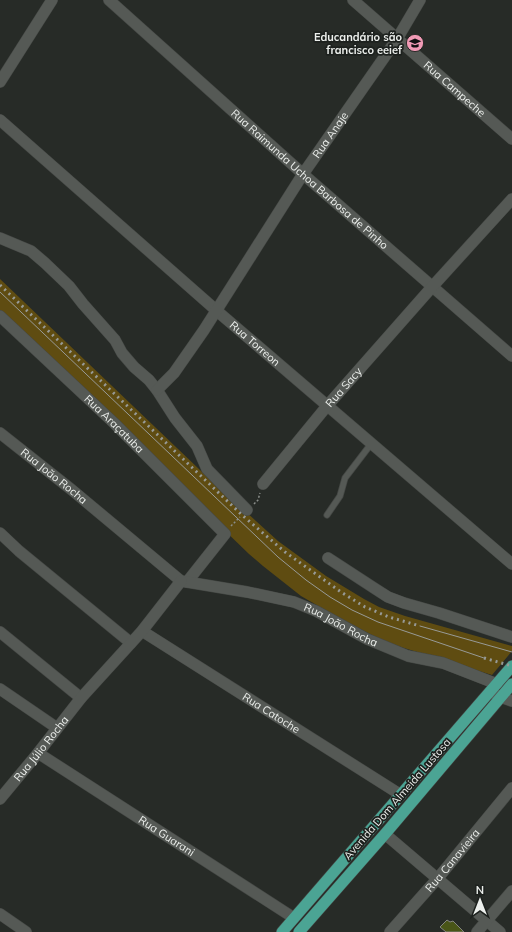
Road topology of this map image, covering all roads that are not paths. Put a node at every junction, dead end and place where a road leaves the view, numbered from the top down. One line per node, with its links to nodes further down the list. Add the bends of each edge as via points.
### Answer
1 (52, 0): 6 (street)
2 (109, 0): 9 (street, Rua Raimunda Uchoa Barbosa de Pinho)
3 (353, 0): 5 (street, Rua Campeche)
4 (420, 0): 5 (street, Rua Anaje)
5 (397, 38): 8 (street, Rua Campeche); 9 (street, Rua Anaje)
6 (0, 82)
7 (0, 120): 13 (street, Rua Torreon)
8 (512, 139)
9 (303, 174): 12 (street, Rua Raimunda Uchoa Barbosa de Pinho); 13 (street, Rua Anaje)
10 (512, 199): 12 (street, Rua Sacy)
11 (0, 238): 16 (street, via 31,251 69,286 115,340 122,353)
12 (432, 287): 15 (street, Rua Raimunda Uchoa Barbosa de Pinho); 17 (street, Rua Sacy)
13 (217, 311): 16 (street, Rua Anaje, via 174,373); 17 (street, Rua Torreon)
14 (0, 316): 26 (street, Rua Araçatuba, via 114,423 225,534)
15 (512, 356)
16 (157, 390): 21 (street, via 196,446 207,469)
17 (327, 406): 19 (street, Rua Torreon); 20 (street, Rua Sacy)
18 (0, 433): 26 (street, Rua João Rocha)
19 (372, 444): 22 (lane, via 345,478 340,496); 25 (street, Rua Torreon)
20 (263, 484)
21 (247, 510)
22 (327, 515)
23 (0, 533): 30 (street, via 18,551)
24 (328, 558): 29 (street, via 388,597)
25 (512, 564)
26 (184, 581): 27 (street); 34 (street, Rua João Rocha, via 294,602 367,639 408,656 443,663)
27 (142, 631): 30 (street); 40 (street, Rua Catoche)
28 (0, 632): 35 (street)
29 (512, 637)
30 (131, 643): 35 (street)
31 (512, 666): 34 (main road, Avenida Dom Almeida Lustosa)
32 (512, 684): 34 (main road, Avenida Dom Almeida Lustosa)
33 (0, 689): 37 (street)
34 (496, 691): 36 (street, Rua João Rocha); 40 (main road, Avenida Dom Almeida Lustosa); 42 (main road, Avenida Dom Almeida Lustosa)
35 (81, 698): 37 (street, Rua Júlio Rocha)
36 (512, 701)
37 (57, 728): 38 (street, Rua Júlio Rocha)
38 (38, 753): 41 (street, Rua Júlio Rocha); 46 (street, Rua Guarani)
39 (512, 788): 43 (street, Rua Canavieira)
40 (401, 795): 46 (main road, Avenida Dom Almeida Lustosa)
41 (0, 799)
42 (385, 834): 43 (street); 50 (main road, Avenida Dom Almeida Lustosa)
43 (438, 878): 47 (street); 51 (street, Rua Canavieira)
44 (512, 891): 47 (street)
45 (0, 914): 48 (street)
46 (294, 918): 49 (main road, Avenida Dom Almeida Lustosa)
47 (487, 921): 52 (street); 53 (street)
48 (26, 932)
49 (282, 932)
50 (299, 932)
51 (390, 932)
52 (477, 932)
53 (500, 932)

